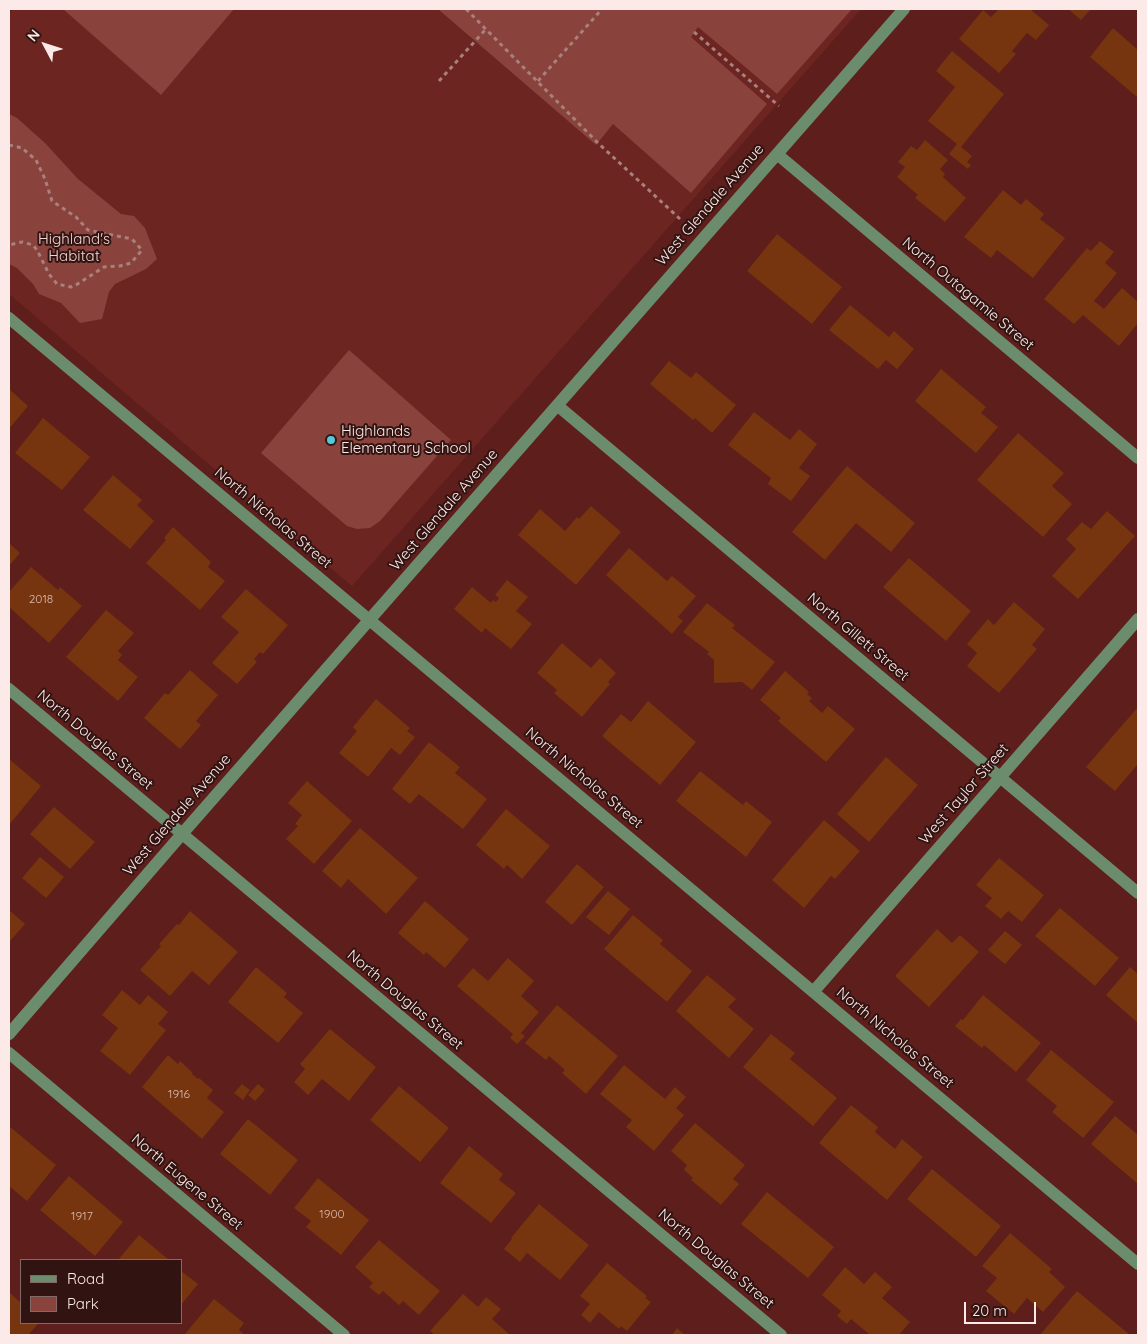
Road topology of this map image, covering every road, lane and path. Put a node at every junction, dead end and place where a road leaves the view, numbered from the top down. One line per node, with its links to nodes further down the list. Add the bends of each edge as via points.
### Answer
1 (466, 9): 4 (path)
2 (602, 9): 7 (path)
3 (904, 9): 10 (street, West Glendale Avenue)
4 (486, 29): 6 (path); 7 (path)
5 (694, 32): 8 (path)
6 (439, 81)
7 (538, 82): 11 (path)
8 (779, 106)
9 (9, 145): 12 (path, via 22,148 36,160 52,201 76,217 88,230 132,239 142,250 131,263 104,267 71,287 57,284 33,245 22,242)
10 (777, 154): 14 (street, West Glendale Avenue); 15 (street, North Outagamie Street)
11 (680, 219)
12 (9, 244)
13 (9, 318): 17 (street, North Nicholas Street)
14 (558, 406): 17 (street, West Glendale Avenue); 19 (street, North Gillett Street)
15 (1138, 458)
16 (1138, 619): 19 (street, West Taylor Street)
17 (369, 620): 20 (street, West Glendale Avenue); 22 (street, North Nicholas Street)
18 (9, 689): 20 (street, North Douglas Street)
19 (1001, 777): 21 (street, North Gillett Street); 22 (street, West Taylor Street)
20 (182, 834): 23 (street, West Glendale Avenue); 27 (street, North Douglas Street)
21 (1138, 893)
22 (814, 991): 25 (street, North Nicholas Street)
23 (9, 1034)
24 (9, 1053): 26 (street, North Eugene Street)
25 (1138, 1264)
26 (344, 1335)
27 (781, 1335)

